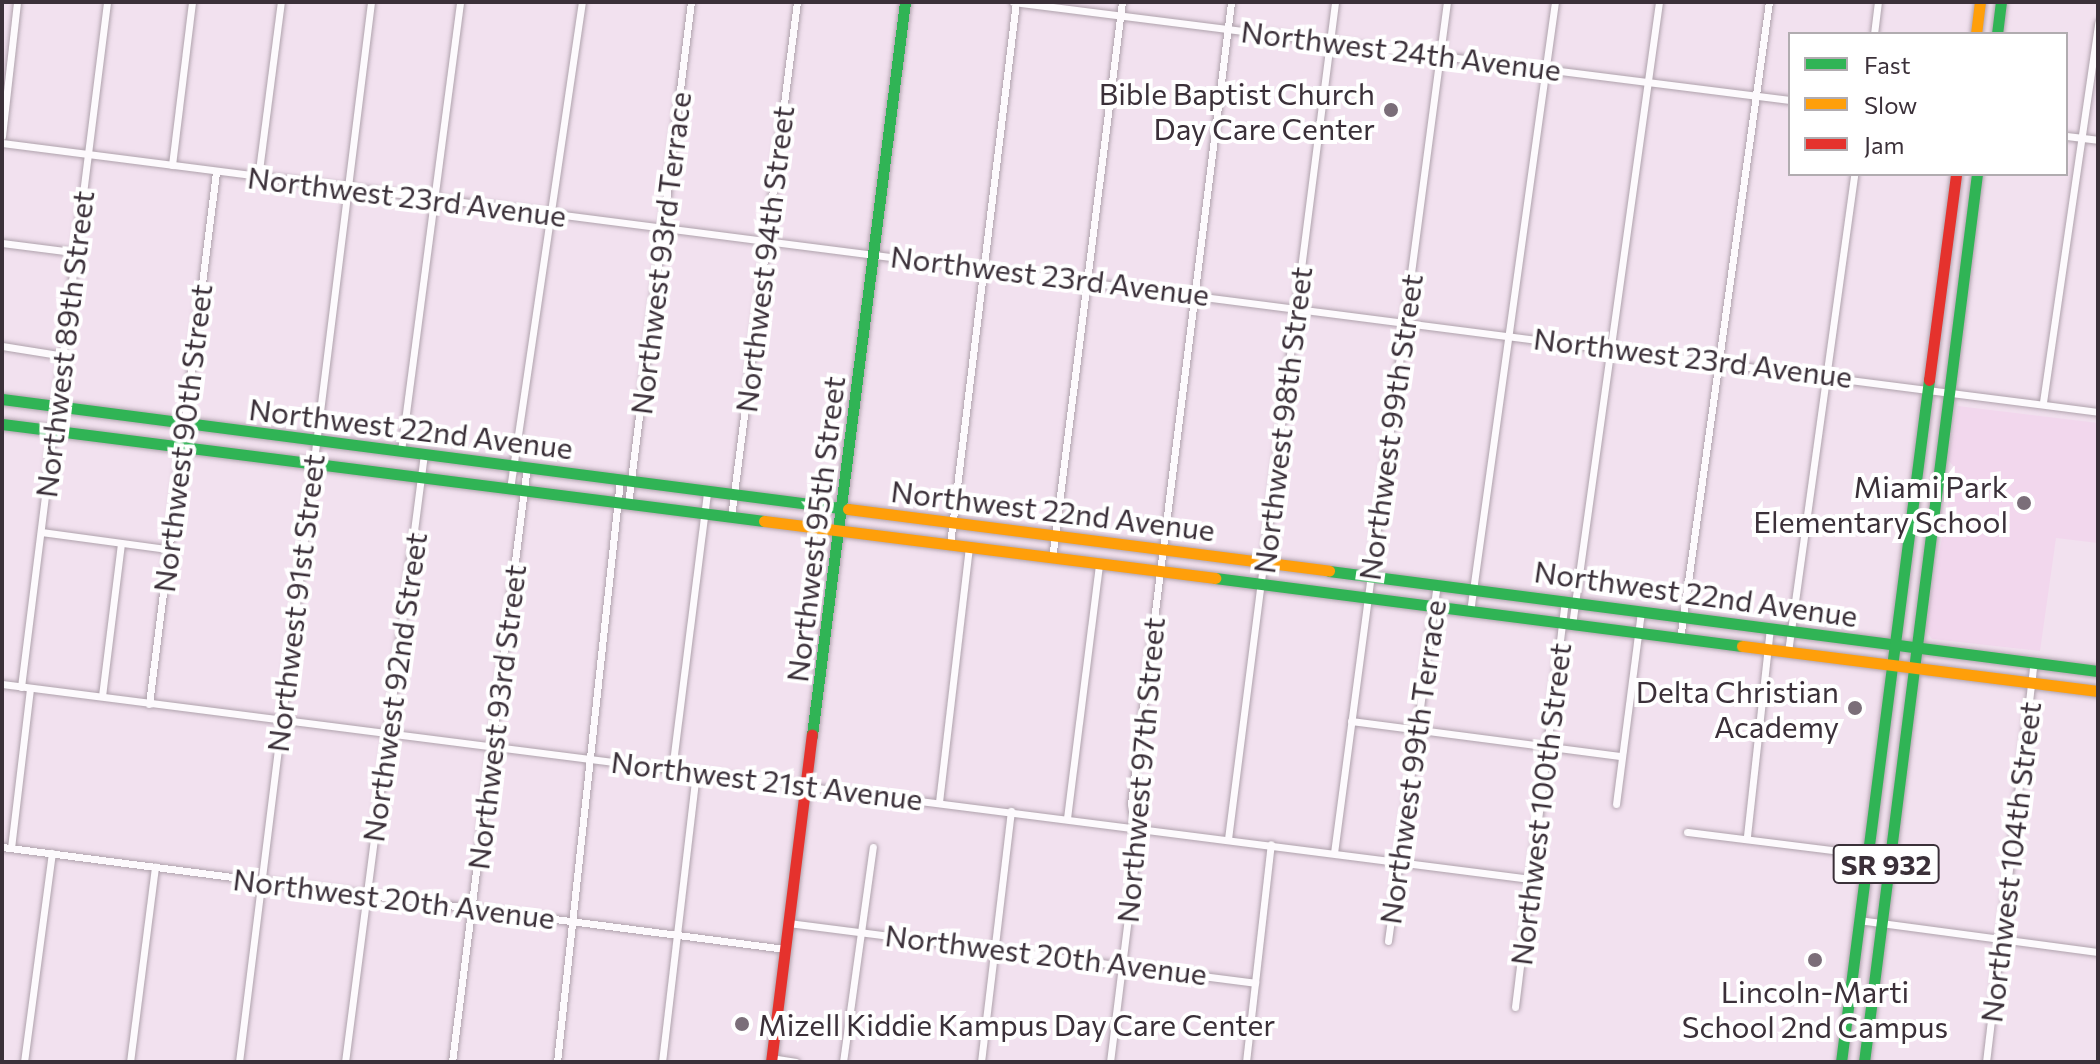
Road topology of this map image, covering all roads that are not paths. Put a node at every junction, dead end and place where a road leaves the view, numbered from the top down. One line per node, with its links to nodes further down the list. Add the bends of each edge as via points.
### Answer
1 (17, 2): 34 (street)
2 (107, 2): 39 (street, Northwest 89th Street)
3 (192, 2): 40 (street)
4 (281, 2): 45 (street)
5 (371, 2): 46 (street, Northwest 91st Street)
6 (460, 2): 47 (street)
7 (582, 2): 48 (street, via 556,203)
8 (691, 2): 49 (street, Northwest 93rd Terrace)
9 (797, 2): 50 (street, Northwest 94th Street)
10 (905, 2): 53 (main road, Northwest 95th Street)
11 (1015, 2): 22 (street, Northwest 24th Avenue); 54 (street)
12 (1122, 2): 22 (street)
13 (1231, 2): 24 (street, Northwest 97th Street)
14 (1335, 2): 28 (street, Northwest 98th Street)
15 (1447, 2): 29 (street, Northwest 99th Street)
16 (1555, 2): 30 (street, Northwest 99th Terrace)
17 (1659, 2): 31 (street, Northwest 100th Street)
18 (1769, 2): 32 (street)
19 (1878, 2): 25 (street)
20 (1980, 2): 26 (main road)
21 (2001, 2): 27 (main road)
22 (1121, 15): 24 (street, Northwest 24th Avenue); 55 (street)
23 (2098, 23): 36 (street)
24 (1228, 27): 28 (street, Northwest 24th Avenue); 56 (street, Northwest 97th Street)
25 (1874, 32)
26 (1976, 32)
27 (1997, 32)
28 (1330, 40): 29 (street, Northwest 24th Avenue); 57 (street, Northwest 98th Street)
29 (1440, 55): 30 (street, Northwest 24th Avenue); 58 (street, Northwest 99th Street)
30 (1546, 68): 31 (street, Northwest 24th Avenue); 59 (street, Northwest 99th Terrace)
31 (1648, 82): 32 (street, Northwest 24th Avenue); 61 (street, Northwest 100th Street)
32 (1756, 96): 33 (street, Northwest 24th Avenue); 63 (street)
33 (1788, 100)
34 (2, 136)
35 (2068, 136): 36 (street)
36 (2082, 138): 37 (street); 68 (street)
37 (2098, 140)
38 (2, 143): 39 (street, Northwest 23rd Avenue)
39 (87, 154): 40 (street, Northwest 23rd Avenue); 52 (street, Northwest 89th Street)
40 (172, 165): 41 (street, Northwest 23rd Avenue)
41 (216, 172): 45 (street, Northwest 23rd Avenue); 71 (street, Northwest 90th Street)
42 (1854, 176): 64 (street)
43 (1956, 176): 65 (main road, SR 932)
44 (1977, 176): 66 (main road, SR 932)
45 (258, 178): 46 (street, Northwest 23rd Avenue)
46 (347, 190): 47 (street, Northwest 23rd Avenue); 74 (street, Northwest 91st Street)
47 (434, 199): 48 (street, Northwest 23rd Avenue); 76 (street)
48 (548, 214): 49 (street, Northwest 23rd Avenue); 79 (street)
49 (664, 227): 50 (street, Northwest 23rd Avenue); 82 (street, Northwest 93rd Terrace)
50 (767, 240): 53 (street, Northwest 23rd Avenue); 86 (street, Northwest 94th Street)
51 (2, 243): 52 (street)
52 (72, 252): 62 (street, Northwest 89th Street)
53 (873, 254): 54 (street, Northwest 23rd Avenue); 88 (main road, Northwest 95th Street)
54 (986, 267): 55 (street, Northwest 23rd Avenue); 91 (street)
55 (1086, 278): 56 (street, Northwest 23rd Avenue); 94 (street)
56 (1194, 291): 57 (street, Northwest 23rd Avenue); 98 (street, Northwest 97th Street)
57 (1295, 308): 58 (street, Northwest 23rd Avenue); 101 (street, Northwest 98th Street)
58 (1405, 320): 59 (street, Northwest 23rd Avenue); 104 (street, Northwest 99th Street)
59 (1509, 334): 61 (street, Northwest 23rd Avenue); 107 (street, Northwest 99th Terrace)
60 (2, 346): 62 (street)
61 (1611, 347): 63 (street, Northwest 23rd Avenue); 109 (street, Northwest 100th Street)
62 (58, 355): 69 (street, Northwest 89th Street)
63 (1719, 362): 64 (street, Northwest 23rd Avenue); 113 (street)
64 (1826, 375): 65 (street, Northwest 23rd Avenue); 116 (street)
65 (1926, 385): 66 (street, Northwest 23rd Avenue); 119 (main road, SR 932)
66 (1947, 388): 68 (street, Northwest 23rd Avenue); 120 (main road, SR 932)
67 (2, 399): 69 (main road, Northwest 22nd Avenue)
68 (2043, 402): 70 (street, Northwest 23rd Avenue)
69 (53, 406): 71 (main road, Northwest 22nd Avenue); 73 (street, Northwest 89th Street)
70 (2098, 412)
71 (184, 423): 74 (main road, Northwest 22nd Avenue); 75 (street, Northwest 90th Street)
72 (2, 424): 73 (main road, Northwest 22nd Avenue)
73 (53, 430): 75 (main road, Northwest 22nd Avenue); 93 (street, Northwest 89th Street)
74 (316, 439): 76 (main road, Northwest 22nd Avenue); 78 (street, Northwest 91st Street)
75 (181, 447): 78 (main road, Northwest 22nd Avenue); 99 (street, Northwest 90th Street)
76 (401, 451): 77 (main road, Northwest 22nd Avenue)
77 (424, 454): 79 (main road, Northwest 22nd Avenue); 81 (street, Northwest 92nd Street)
78 (313, 463): 81 (main road, Northwest 22nd Avenue); 134 (street, Northwest 91st Street)
79 (513, 464): 80 (main road, Northwest 22nd Avenue); 83 (street)
80 (527, 466): 82 (main road, Northwest 22nd Avenue); 84 (street, Northwest 93rd Street)
81 (421, 477): 83 (main road, Northwest 22nd Avenue); 136 (street, Northwest 92nd Street)
82 (626, 481): 85 (main road, Northwest 22nd Avenue); 87 (street, Northwest 93rd Terrace)
83 (510, 489): 84 (main road, Northwest 22nd Avenue)
84 (524, 490): 87 (main road, Northwest 22nd Avenue); 137 (street, Northwest 93rd Street)
85 (707, 491): 86 (main road, Northwest 22nd Avenue); 89 (street)
86 (734, 495): 88 (main road, Northwest 22nd Avenue); 90 (street, Northwest 94th Street)
87 (623, 503): 89 (main road, Northwest 22nd Avenue); 140 (street, Northwest 93rd Terrace)
88 (843, 507): 91 (main road, Northwest 22nd Avenue); 92 (main road, Northwest 95th Street)
89 (705, 513): 90 (main road, Northwest 22nd Avenue); 141 (street)
90 (731, 517): 92 (main road, Northwest 22nd Avenue)
91 (952, 520): 94 (main road, Northwest 22nd Avenue); 96 (street)
92 (840, 530): 96 (main road, Northwest 22nd Avenue); 143 (main road, Northwest 95th Street)
93 (41, 532): 95 (street); 129 (street, Northwest 89th Street)
94 (1055, 533): 98 (main road, Northwest 22nd Avenue); 100 (street)
95 (121, 543): 99 (street); 131 (street)
96 (950, 544): 97 (main road, Northwest 22nd Avenue)
97 (969, 547): 100 (main road, Northwest 22nd Avenue); 144 (street)
98 (1162, 548): 101 (main road, Northwest 22nd Avenue); 103 (street, Northwest 97th Street)
99 (166, 549): 132 (street, Northwest 90th Street)
100 (1052, 559): 102 (main road, Northwest 22nd Avenue)
101 (1264, 561): 104 (main road, Northwest 22nd Avenue); 106 (street, Northwest 98th Street)
102 (1099, 566): 103 (main road, Northwest 22nd Avenue); 147 (street)
103 (1159, 573): 106 (main road, Northwest 22nd Avenue); 148 (street, Northwest 97th Street, via 1131,804)
104 (1371, 575): 105 (main road, Northwest 22nd Avenue); 108 (street, Northwest 99th Street)
105 (1437, 583): 107 (main road, Northwest 22nd Avenue); 110 (street, Northwest 99th Terrace)
106 (1261, 586): 108 (main road, Northwest 22nd Avenue); 151 (street, Northwest 98th Street)
107 (1473, 588): 109 (main road, Northwest 22nd Avenue); 112 (street, Northwest 99th Terrace)
108 (1368, 599): 110 (main road, Northwest 22nd Avenue); 133 (street, Northwest 99th Street)
109 (1570, 601): 111 (main road, Northwest 22nd Avenue); 114 (street, Northwest 100th Street)
110 (1433, 608): 112 (main road, Northwest 22nd Avenue); 135 (street, Northwest 99th Terrace)
111 (1641, 611): 113 (main road, Northwest 22nd Avenue); 117 (street)
112 (1470, 612): 114 (main road, Northwest 22nd Avenue)
113 (1683, 616): 115 (main road, Northwest 22nd Avenue); 118 (street)
114 (1567, 624): 117 (main road, Northwest 22nd Avenue); 138 (street, Northwest 100th Street)
115 (1770, 628): 116 (main road, Northwest 22nd Avenue); 121 (street)
116 (1791, 631): 119 (main road, Northwest 22nd Avenue); 122 (street)
117 (1638, 633): 118 (main road, Northwest 22nd Avenue); 139 (street)
118 (1680, 639): 121 (main road, Northwest 22nd Avenue)
119 (1891, 643): 120 (main road, Northwest 22nd Avenue); 124 (main road, SR 932)
120 (1913, 646): 123 (main road, Northwest 22nd Avenue); 125 (main road, SR 932)
121 (1766, 650): 122 (main road, Northwest 22nd Avenue); 150 (street)
122 (1788, 652): 124 (main road, Northwest 22nd Avenue)
123 (2034, 662): 126 (main road, Northwest 22nd Avenue); 127 (street, Northwest 104th Street)
124 (1889, 664): 125 (main road, Northwest 22nd Avenue); 158 (main road, SR 932)
125 (1910, 666): 127 (main road, Northwest 22nd Avenue); 159 (main road, SR 932)
126 (2098, 671)
127 (2031, 681): 130 (main road, Northwest 22nd Avenue); 172 (street, Northwest 104th Street)
128 (2, 684): 129 (street, Northwest 21st Avenue)
129 (26, 687): 131 (street, Northwest 21st Avenue); 155 (street, Northwest 89th Street)
130 (2098, 691)
131 (102, 696): 132 (street, Northwest 21st Avenue)
132 (149, 704): 134 (street, Northwest 21st Avenue)
133 (1351, 721): 135 (street); 157 (street, Northwest 99th Street)
134 (279, 722): 136 (street, Northwest 21st Avenue); 163 (street, Northwest 91st Street)
135 (1415, 729): 138 (street); 160 (street, Northwest 99th Terrace)
136 (389, 734): 137 (street, Northwest 21st Avenue); 164 (street, Northwest 92nd Street)
137 (492, 746): 140 (street, Northwest 21st Avenue); 165 (street, Northwest 93rd Street)
138 (1547, 746): 139 (street); 162 (street, Northwest 100th Street)
139 (1622, 756): 145 (street)
140 (589, 758): 141 (street, Northwest 21st Avenue); 167 (street, Northwest 93rd Terrace)
141 (672, 770): 142 (street, Northwest 21st Avenue)
142 (696, 773): 143 (street, Northwest 21st Avenue); 171 (street)
143 (805, 788): 144 (street, Northwest 21st Avenue); 168 (main road, Northwest 95th Street)
144 (939, 802): 146 (street, Northwest 21st Avenue)
145 (1616, 804)
146 (1011, 811): 147 (street, Northwest 21st Avenue); 174 (street)
147 (1067, 818): 148 (street, Northwest 21st Avenue)
148 (1135, 826): 151 (street, Northwest 21st Avenue); 177 (street, Northwest 97th Street)
149 (1687, 832): 150 (street)
150 (1747, 836): 158 (street)
151 (1228, 839): 152 (street, Northwest 21st Avenue)
152 (1271, 844): 157 (street, Northwest 21st Avenue); 178 (street)
153 (2, 847): 155 (street, Northwest 20th Avenue)
154 (873, 847): 170 (street)
155 (11, 848): 156 (street, Northwest 20th Avenue)
156 (52, 853): 161 (street, Northwest 20th Avenue); 181 (street)
157 (1334, 853): 160 (street, Northwest 21st Avenue)
158 (1866, 853): 159 (street); 166 (main road, SR 932)
159 (1887, 857): 169 (main road, SR 932)
160 (1399, 861): 162 (street, Northwest 21st Avenue); 173 (street, Northwest 99th Terrace)
161 (155, 867): 163 (street, Northwest 20th Avenue); 182 (street)
162 (1531, 879): 179 (street, Northwest 100th Street)
163 (262, 881): 164 (street, Northwest 20th Avenue); 183 (street, Northwest 91st Street)
164 (365, 894): 165 (street, Northwest 20th Avenue); 184 (street, Northwest 92nd Street)
165 (472, 908): 167 (street, Northwest 20th Avenue); 185 (street, Northwest 93rd Street)
166 (1858, 920): 169 (street); 193 (main road, SR 932)
167 (575, 922): 171 (street, Northwest 20th Avenue); 186 (street, Northwest 93rd Terrace)
168 (788, 923): 170 (street, Northwest 20th Avenue); 175 (main road, Northwest 95th Street)
169 (1880, 923): 172 (street); 194 (main road, SR 932)
170 (862, 931): 174 (street, Northwest 20th Avenue); 189 (street)
171 (678, 935): 175 (street, Northwest 20th Avenue); 187 (street)
172 (2001, 940): 176 (street); 195 (street, Northwest 104th Street)
173 (1388, 941)
174 (994, 944): 177 (street, Northwest 20th Avenue); 190 (street)
175 (785, 949): 180 (main road, Northwest 95th Street)
176 (2098, 952)
177 (1121, 961): 178 (street, Northwest 20th Avenue); 191 (street, Northwest 97th Street)
178 (1255, 983): 192 (street)
179 (1515, 1007)
180 (771, 1060): 188 (street)
181 (24, 1062)
182 (130, 1062)
183 (239, 1062)
184 (345, 1062)
185 (452, 1062)
186 (557, 1062)
187 (662, 1062)
188 (796, 1062)
189 (843, 1062)
190 (981, 1062)
191 (1110, 1062)
192 (1246, 1062)
193 (1841, 1062)
194 (1864, 1062)
195 (1986, 1062)

